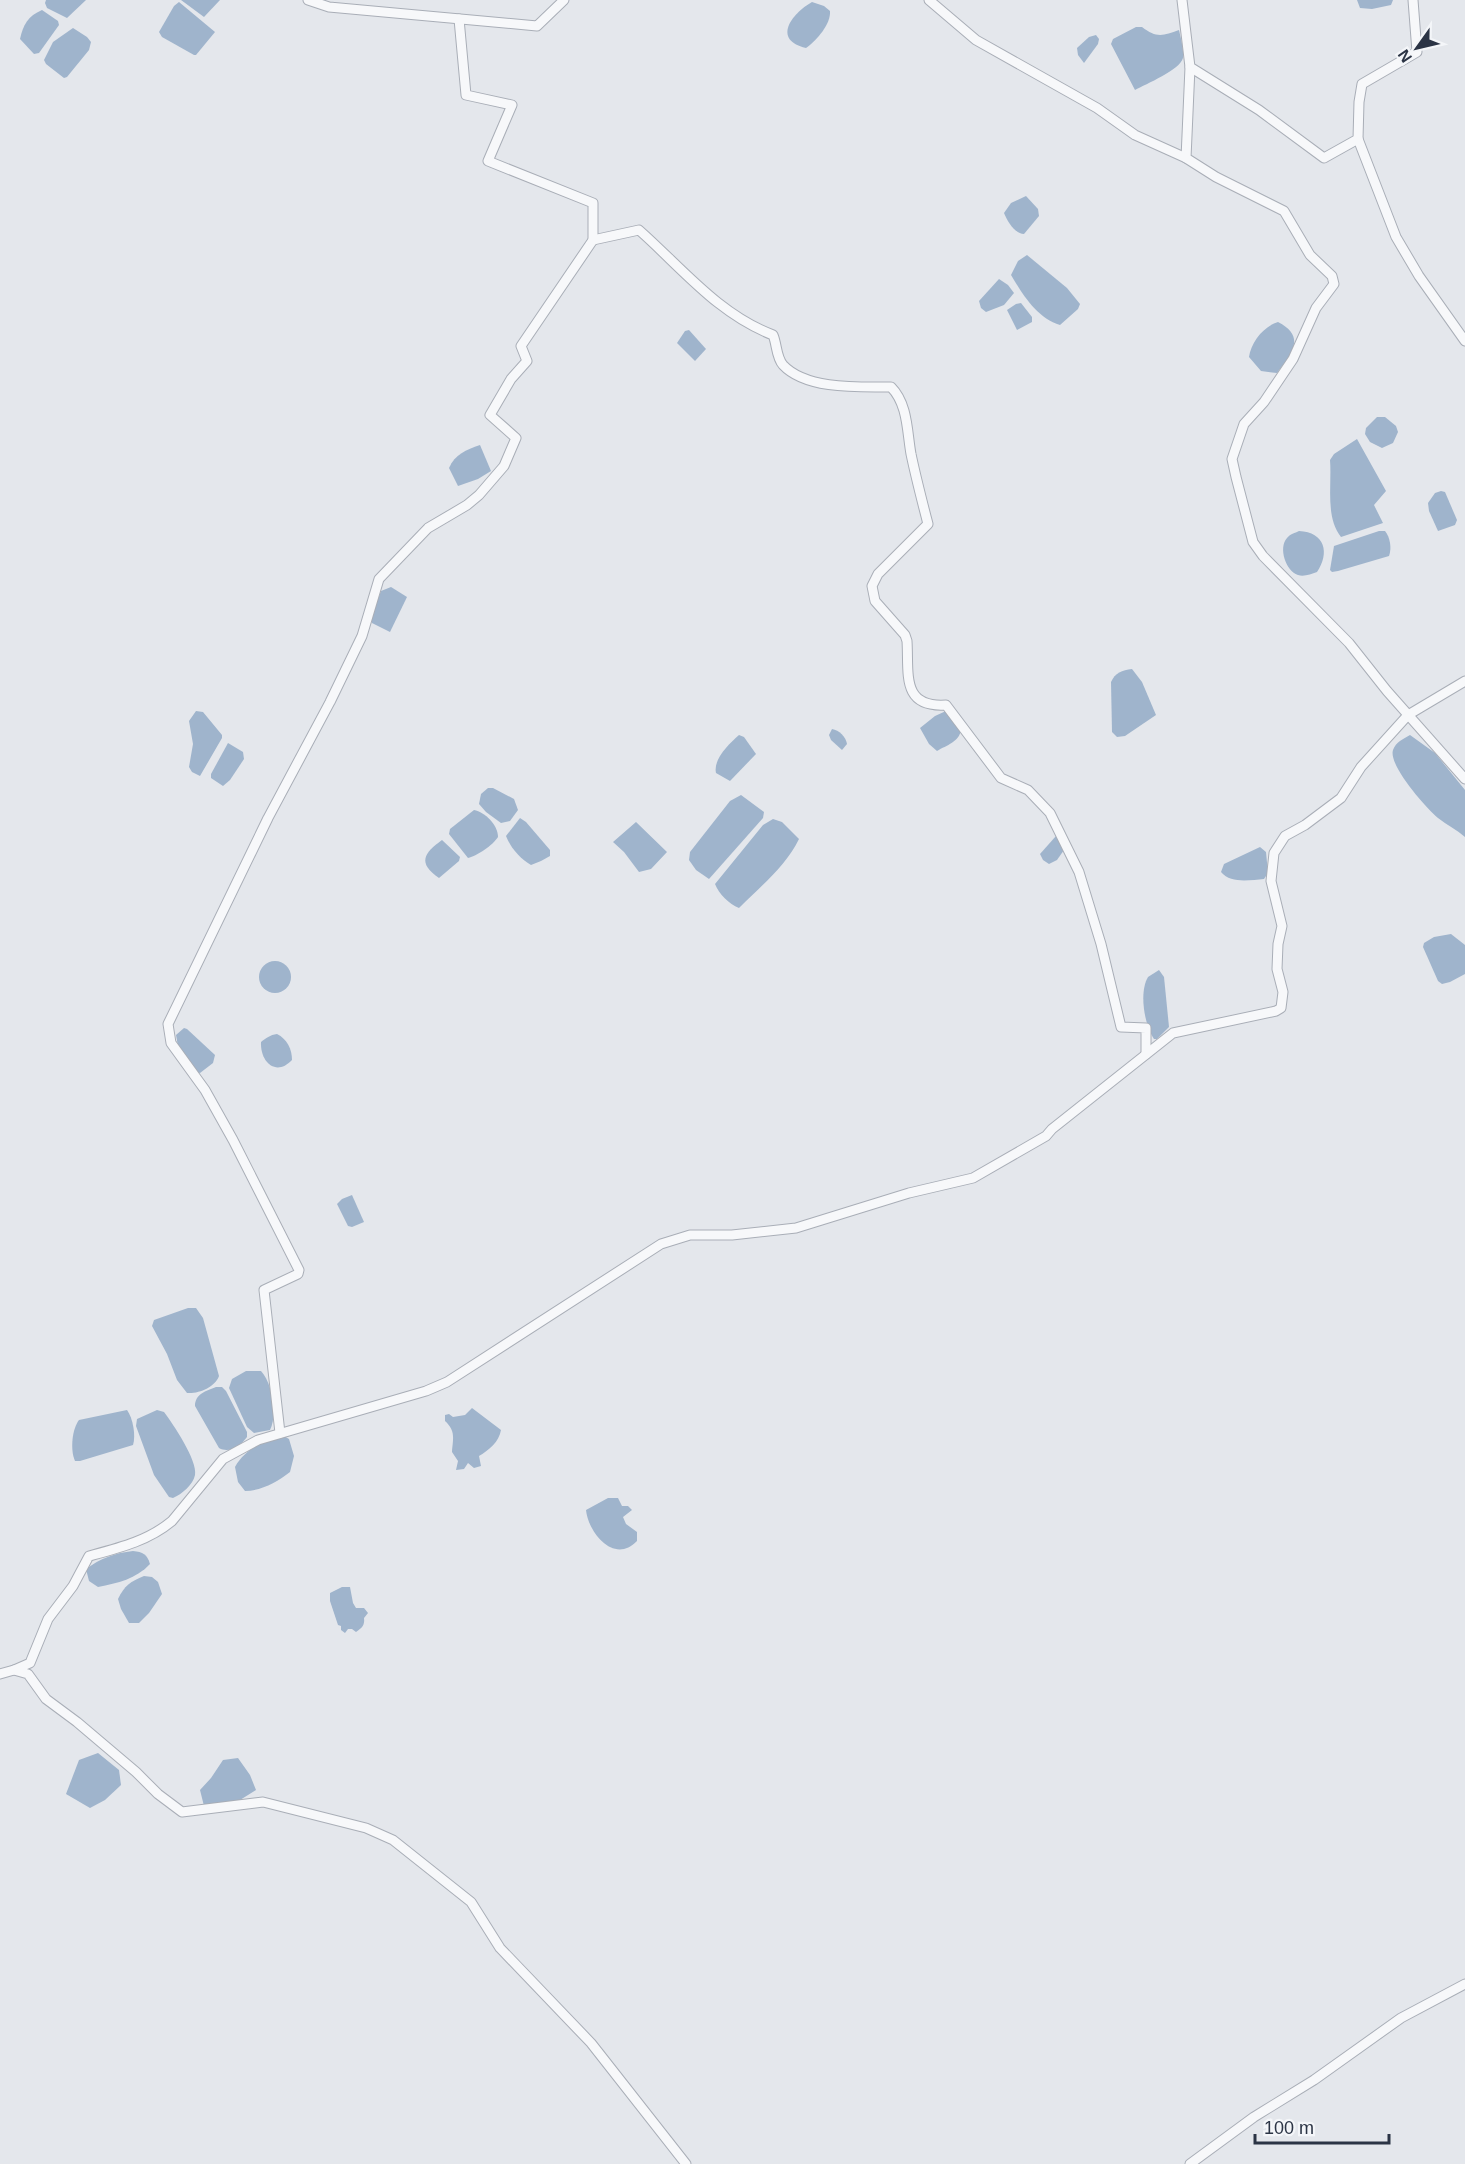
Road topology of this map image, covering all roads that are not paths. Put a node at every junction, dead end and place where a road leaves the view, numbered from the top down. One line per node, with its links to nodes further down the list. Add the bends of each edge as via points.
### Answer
1 (308, 0): 6 (street, via 329,7)
2 (564, 0): 6 (street, via 537,26)
3 (929, 0): 9 (street, via 976,40 1096,108 1135,135)
4 (1182, 0): 7 (street)
5 (1413, 0): 8 (street, via 1417,52 1362,84)
6 (459, 19): 10 (street, via 466,95 512,105 488,161 593,203)
7 (1190, 67): 8 (street, via 1259,110 1324,158); 9 (street)
8 (1358, 139): 11 (street, via 1396,237)
9 (1186, 158): 13 (street, via 1284,211 1310,255 1334,280 1316,308 1293,359 1244,424 1232,459 1253,542 1350,643)
10 (593, 240): 15 (street, via 639,230 725,310 773,335 779,357 790,370 826,385 891,387 898,394 928,524 878,573 872,586 875,601 905,635 913,695 930,706 946,705 1001,778 1028,790 1050,813 1079,872 1121,1027 1146,1028); 16 (street, via 521,345 527,361 511,379 490,416 516,438 504,466 467,506 428,528 379,579 362,636 168,1024 171,1043 210,1100 299,1270 288,1280 264,1290)
11 (1465, 341)
12 (1465, 681): 13 (street)
13 (1408, 715): 14 (street); 15 (street, via 1361,767 1341,798 1286,836 1274,853 1271,881 1282,926 1277,969 1283,992 1281,1008 1173,1033)
14 (1465, 779)
15 (1146, 1054): 16 (street, via 1046,1136 973,1179 796,1228 690,1235 661,1244 447,1382)
16 (280, 1433): 17 (street, via 223,1459 172,1521 153,1535 89,1556 48,1619 30,1663)
17 (14, 1670): 18 (street); 20 (street, via 28,1674 46,1699 182,1812 263,1802 366,1828 393,1840 471,1902 500,1948 591,2043)
18 (0, 1674)
19 (1465, 1984): 21 (street, via 1401,2018)
20 (686, 2164)
21 (1190, 2164)

